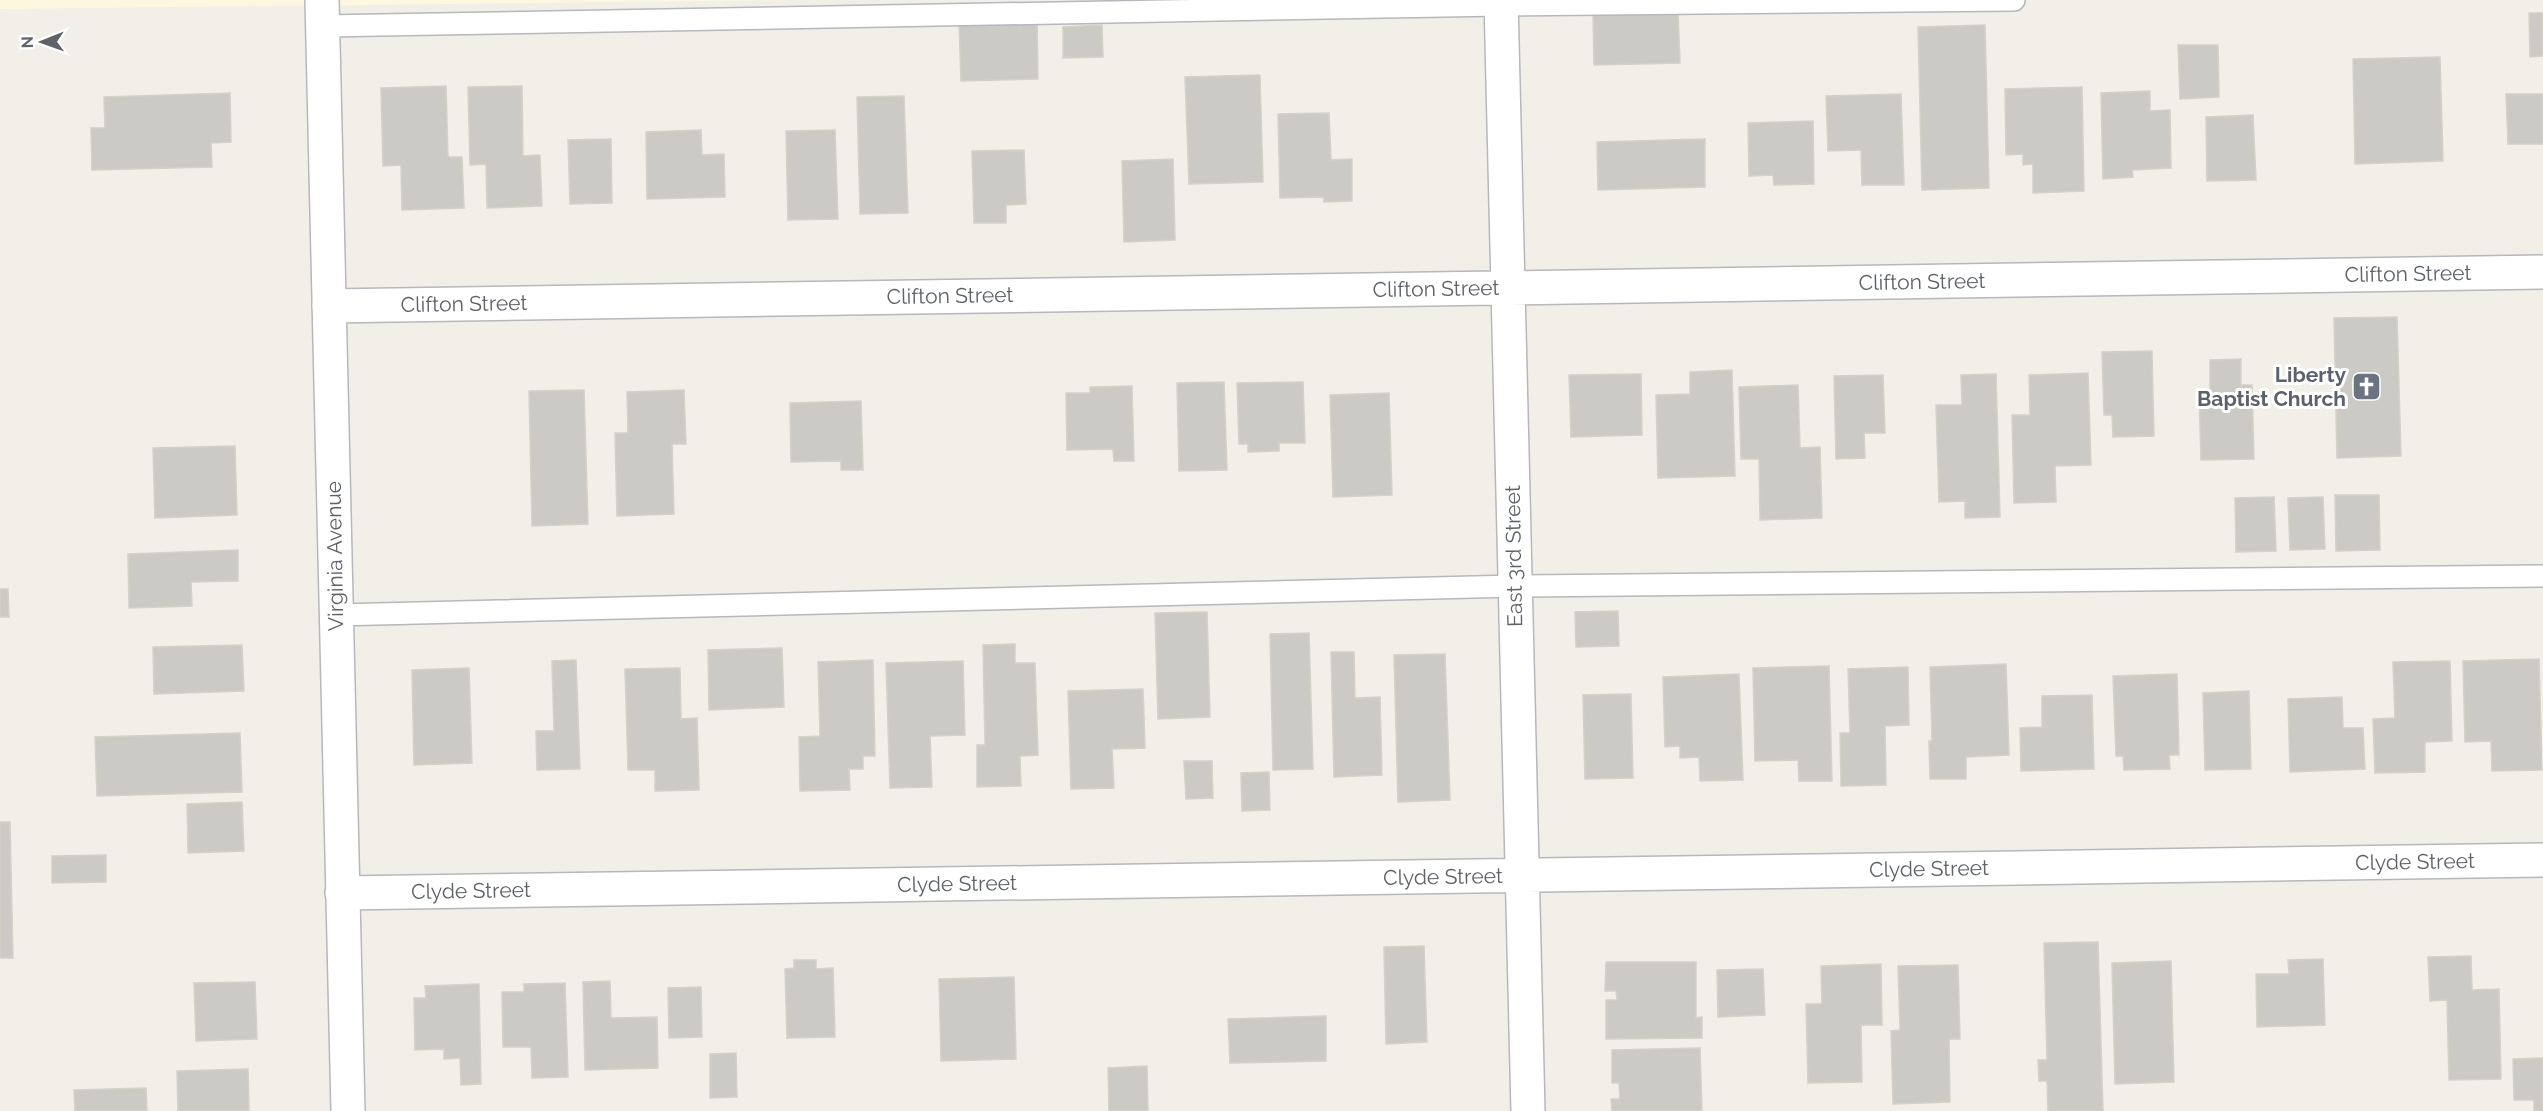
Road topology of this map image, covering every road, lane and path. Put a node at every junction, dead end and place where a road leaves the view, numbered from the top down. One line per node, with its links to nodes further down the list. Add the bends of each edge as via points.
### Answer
1 (2014, 0): 2 (lane)
2 (1501, 3): 3 (lane); 5 (street, East 3rd Street)
3 (322, 13): 6 (street, Virginia Avenue)
4 (2543, 272): 5 (street, Clifton Street)
5 (1508, 288): 6 (street, Clifton Street); 8 (street, East 3rd Street)
6 (329, 306): 9 (street, Virginia Avenue)
7 (2543, 576): 8 (lane)
8 (1515, 586): 9 (lane); 11 (street, East 3rd Street)
9 (336, 615): 12 (street, Virginia Avenue)
10 (2543, 860): 11 (street, Clyde Street)
11 (1522, 876): 12 (street, Clyde Street); 14 (street, East 3rd Street)
12 (342, 893): 13 (street, Virginia Avenue)
13 (348, 1111)
14 (1528, 1111)

